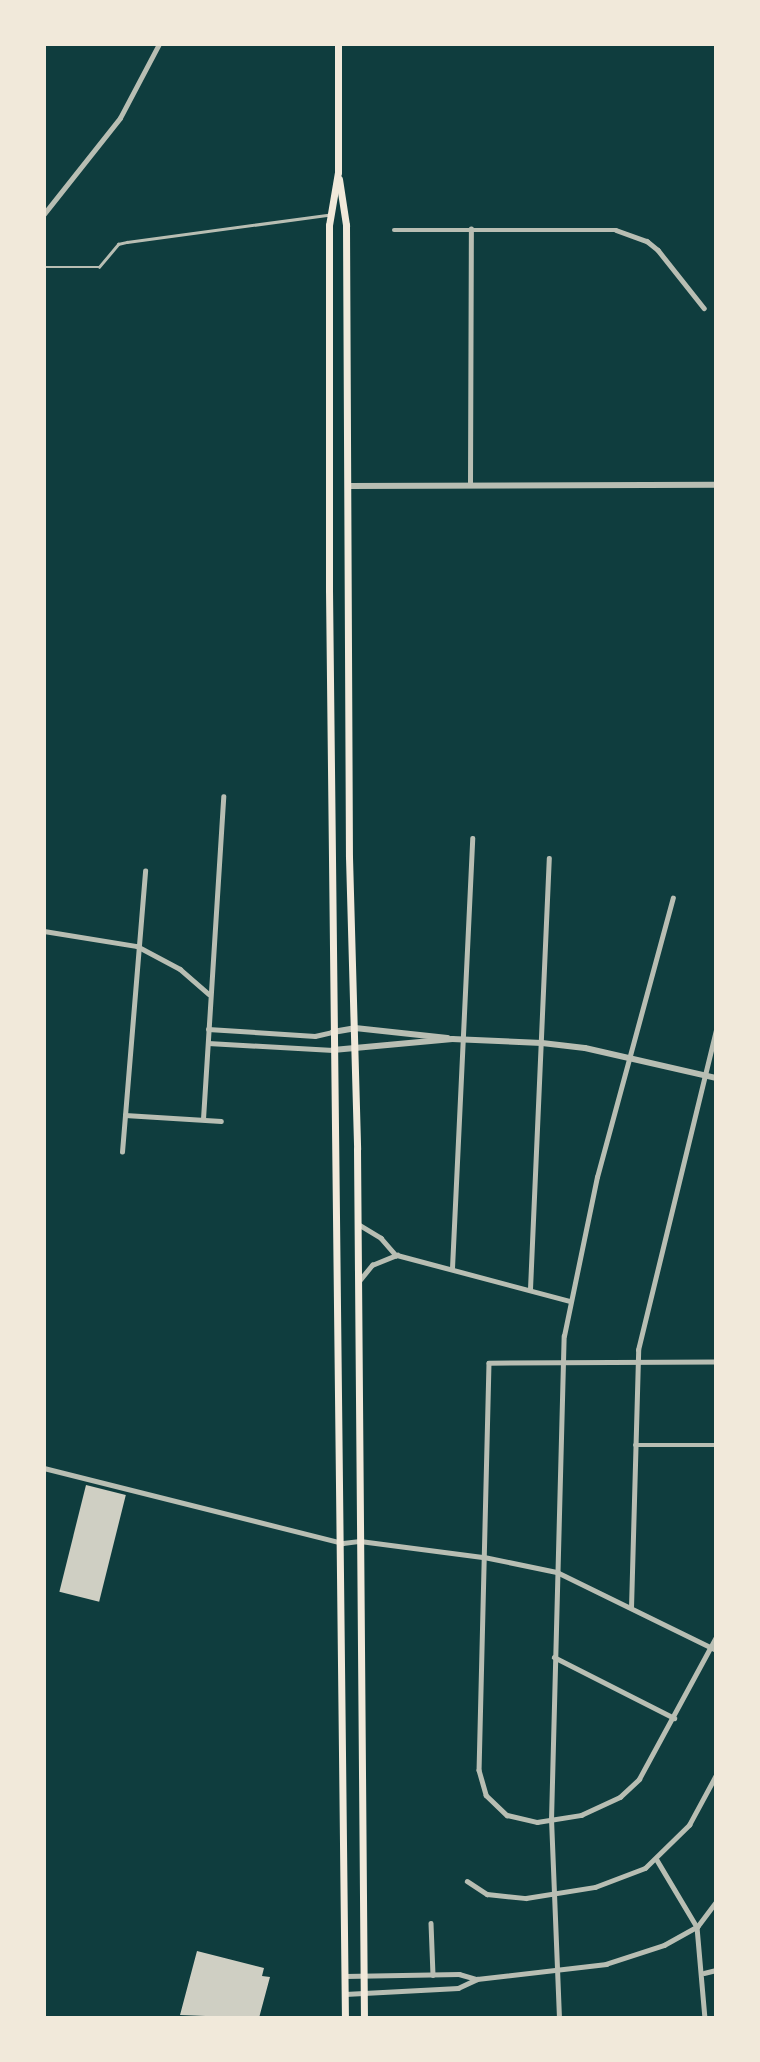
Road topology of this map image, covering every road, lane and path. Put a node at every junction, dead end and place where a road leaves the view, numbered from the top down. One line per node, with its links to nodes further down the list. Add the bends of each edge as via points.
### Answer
1 (159, 44): 4 (street, via 120,118)
2 (338, 44): 3 (main road)
3 (338, 172): 5 (main road); 11 (main road, via 346,225)
4 (44, 214)
5 (331, 215): 8 (lane, via 118,244 99,267); 10 (main road)
6 (471, 229): 7 (street); 9 (street, via 616,230 658,250); 12 (street)
7 (394, 230)
8 (44, 267)
9 (704, 308)
10 (330, 336): 11 (main road); 26 (main road)
11 (347, 336): 14 (main road)
12 (470, 484): 13 (street); 14 (street)
13 (716, 485)
14 (348, 486): 23 (main road, via 349,843)
15 (223, 797): 22 (street)
16 (472, 838): 28 (street)
17 (548, 858): 30 (street)
18 (145, 871): 21 (street)
19 (673, 898): 33 (street)
20 (44, 931): 21 (street)
21 (137, 946): 22 (street, via 180,969); 36 (street)
22 (209, 994): 24 (street)
23 (355, 1028): 26 (street); 27 (street); 31 (main road)
24 (208, 1029): 26 (street, via 314,1036); 29 (street)
25 (716, 1030): 34 (street)
26 (333, 1032): 32 (main road)
27 (452, 1039): 28 (street); 31 (street)
28 (466, 1040): 30 (street); 42 (street)
29 (208, 1043): 32 (street); 37 (street)
30 (542, 1043): 33 (street); 44 (street)
31 (355, 1047): 32 (street); 40 (main road)
32 (333, 1050): 53 (main road)
33 (630, 1058): 34 (street); 45 (street, via 597,1177)
34 (704, 1075): 35 (street); 48 (street)
35 (716, 1078)
36 (124, 1115): 37 (street); 39 (street)
37 (203, 1119): 38 (street)
38 (221, 1121)
39 (122, 1152)
40 (358, 1224): 41 (street); 43 (main road)
41 (397, 1255): 42 (street); 43 (street, via 372,1265)
42 (452, 1268): 44 (street)
43 (359, 1282): 52 (main road)
44 (530, 1289): 45 (street)
45 (570, 1301): 46 (street)
46 (562, 1360): 48 (street); 54 (street, via 491,1362 486,1380); 55 (street)
47 (716, 1361): 48 (street)
48 (637, 1362): 49 (street)
49 (635, 1445): 50 (street); 56 (street)
50 (716, 1445)
51 (44, 1468): 53 (street)
52 (360, 1541): 53 (street); 54 (street); 74 (main road)
53 (343, 1543): 73 (main road)
54 (484, 1557): 55 (street); 62 (street, via 480,1780 491,1801 507,1815 525,1821)
55 (557, 1572): 56 (street); 59 (street)
56 (631, 1608): 58 (street)
57 (716, 1637): 58 (street)
58 (713, 1649): 60 (street)
59 (554, 1657): 60 (street); 62 (street)
60 (674, 1718): 62 (street, via 639,1779 620,1797 592,1812)
61 (716, 1775): 63 (street, via 689,1825)
62 (551, 1820): 65 (street)
63 (657, 1860): 65 (street, via 622,1878); 68 (street)
64 (467, 1881): 65 (street, via 502,1898)
65 (551, 1896): 70 (street)
66 (716, 1902): 68 (street)
67 (431, 1923): 72 (street)
68 (697, 1927): 70 (street, via 627,1958); 71 (street)
69 (716, 1970): 71 (street)
70 (556, 1972): 75 (street); 80 (street)
71 (704, 1973): 81 (street)
72 (433, 1975): 74 (street); 75 (street)
73 (345, 1976): 74 (street); 77 (main road)
74 (364, 1976): 76 (main road)
75 (477, 1979): 76 (street, via 458,1987)
76 (364, 1992): 77 (street); 79 (main road)
77 (345, 1994): 78 (main road)
78 (345, 2018)
79 (364, 2018)
80 (559, 2018)
81 (705, 2018)

